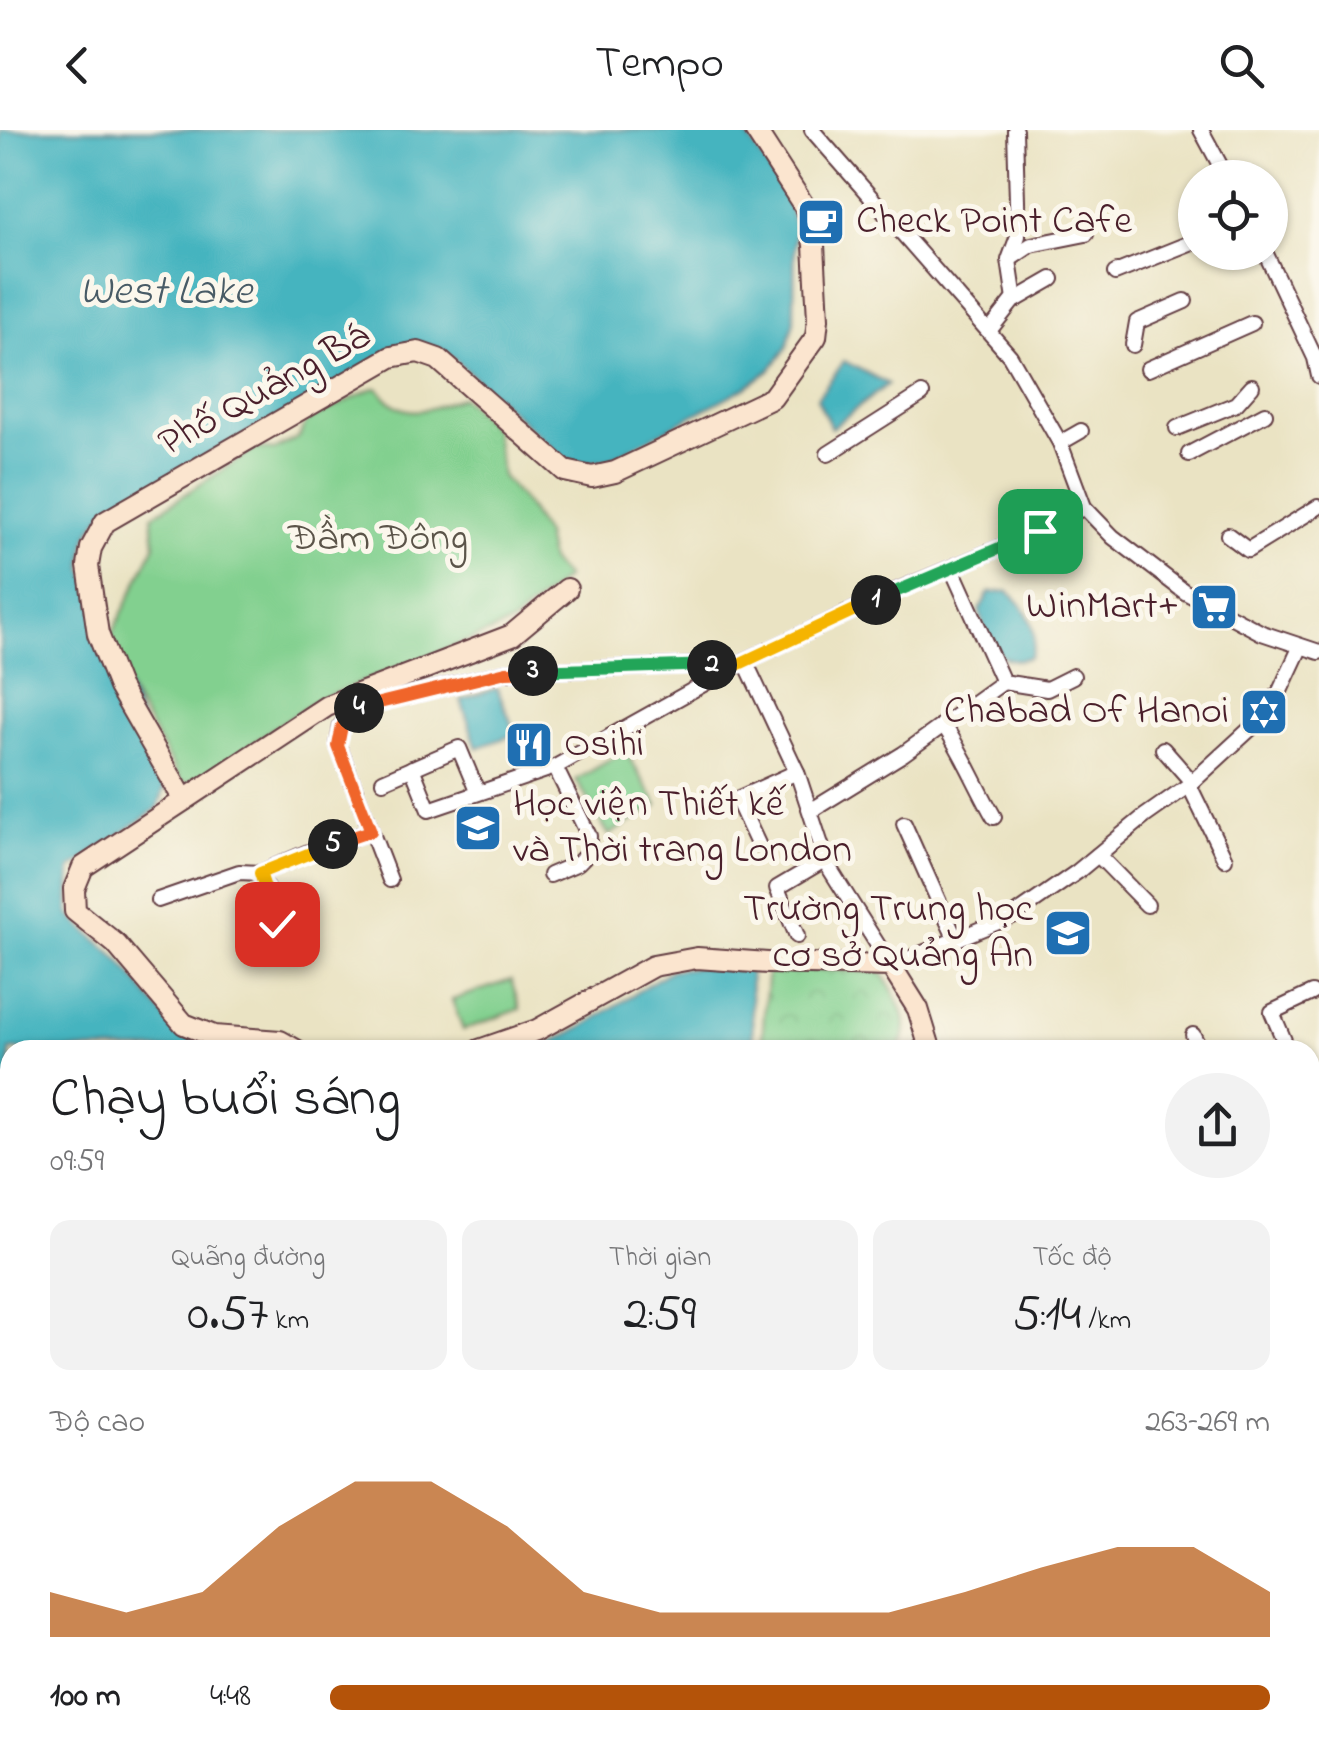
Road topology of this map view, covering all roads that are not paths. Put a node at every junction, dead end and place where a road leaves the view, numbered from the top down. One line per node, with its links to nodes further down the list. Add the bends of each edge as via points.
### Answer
1 (755, 130): 45 (street, Phố Quảng Bá, via 808,212 815,260 816,337 772,398 592,477 564,471 438,359 418,352 391,357 105,522 88,566 98,634 119,686)
2 (812, 130): 15 (street)
3 (1014, 130): 8 (street, via 1018,236)
4 (1201, 130): 5 (street)
5 (1217, 160)
6 (1086, 234): 8 (street, via 1031,245)
7 (1178, 247): 10 (street)
8 (1009, 260): 12 (street)
9 (1273, 270): 18 (street)
10 (1115, 273)
11 (1052, 279): 12 (street)
12 (1015, 300): 15 (street)
13 (1184, 301): 16 (street, via 1137,322)
14 (1252, 323): 17 (street)
15 (988, 331): 24 (street)
16 (1134, 344)
17 (1148, 369)
18 (1319, 376)
19 (1252, 386): 22 (street, via 1236,404)
20 (922, 394): 25 (street)
21 (1265, 414): 26 (street)
22 (1177, 428)
23 (1081, 431): 24 (street)
24 (1060, 443): 27 (street)
25 (828, 454)
26 (1190, 454)
27 (1084, 507): 30 (street); 32 (street, via 1174,584)
28 (1318, 507): 29 (street, via 1248,550)
29 (1228, 535)
30 (952, 568): 34 (street); 36 (street)
31 (567, 589): 45 (street, via 512,635 327,706)
32 (1300, 648): 33 (street); 43 (street, via 1261,719)
33 (1319, 652)
34 (742, 662): 39 (street); 41 (street); 49 (street, via 506,672 352,709 338,746)
35 (1073, 676): 36 (street, via 1047,689)
36 (1003, 682): 37 (street)
37 (943, 724): 46 (street); 47 (street)
38 (1164, 749): 43 (street)
39 (555, 767): 44 (street); 55 (street, via 589,836 588,852 578,863)
40 (412, 768): 42 (street); 44 (street, via 430,810); 44 (street, via 458,748)
41 (796, 772): 46 (street); 50 (street, via 737,798)
42 (383, 781)
43 (1190, 783): 51 (street); 53 (street)
44 (477, 792)
45 (184, 800): 64 (street, via 84,867 74,889 75,912 116,944 184,1024 214,1036)
46 (812, 810): 52 (street)
47 (994, 817)
48 (904, 824): 60 (street)
49 (371, 831): 54 (street); 56 (street)
50 (758, 844)
51 (1098, 855): 58 (street); 60 (street, via 1015,915)
52 (826, 858): 59 (street, via 777,888); 62 (street)
53 (1225, 858)
54 (260, 873): 57 (street, via 239,872); 61 (street)
55 (550, 875)
56 (390, 880)
57 (158, 900)
58 (1146, 905)
59 (797, 936)
60 (956, 940): 62 (street)
61 (291, 953)
62 (891, 966): 65 (street, via 697,958 653,966); 66 (street, via 918,1010)
63 (1312, 994): 67 (street, via 1272,1012)
64 (267, 1040)
65 (508, 1040)
66 (925, 1040)
67 (1284, 1040)

